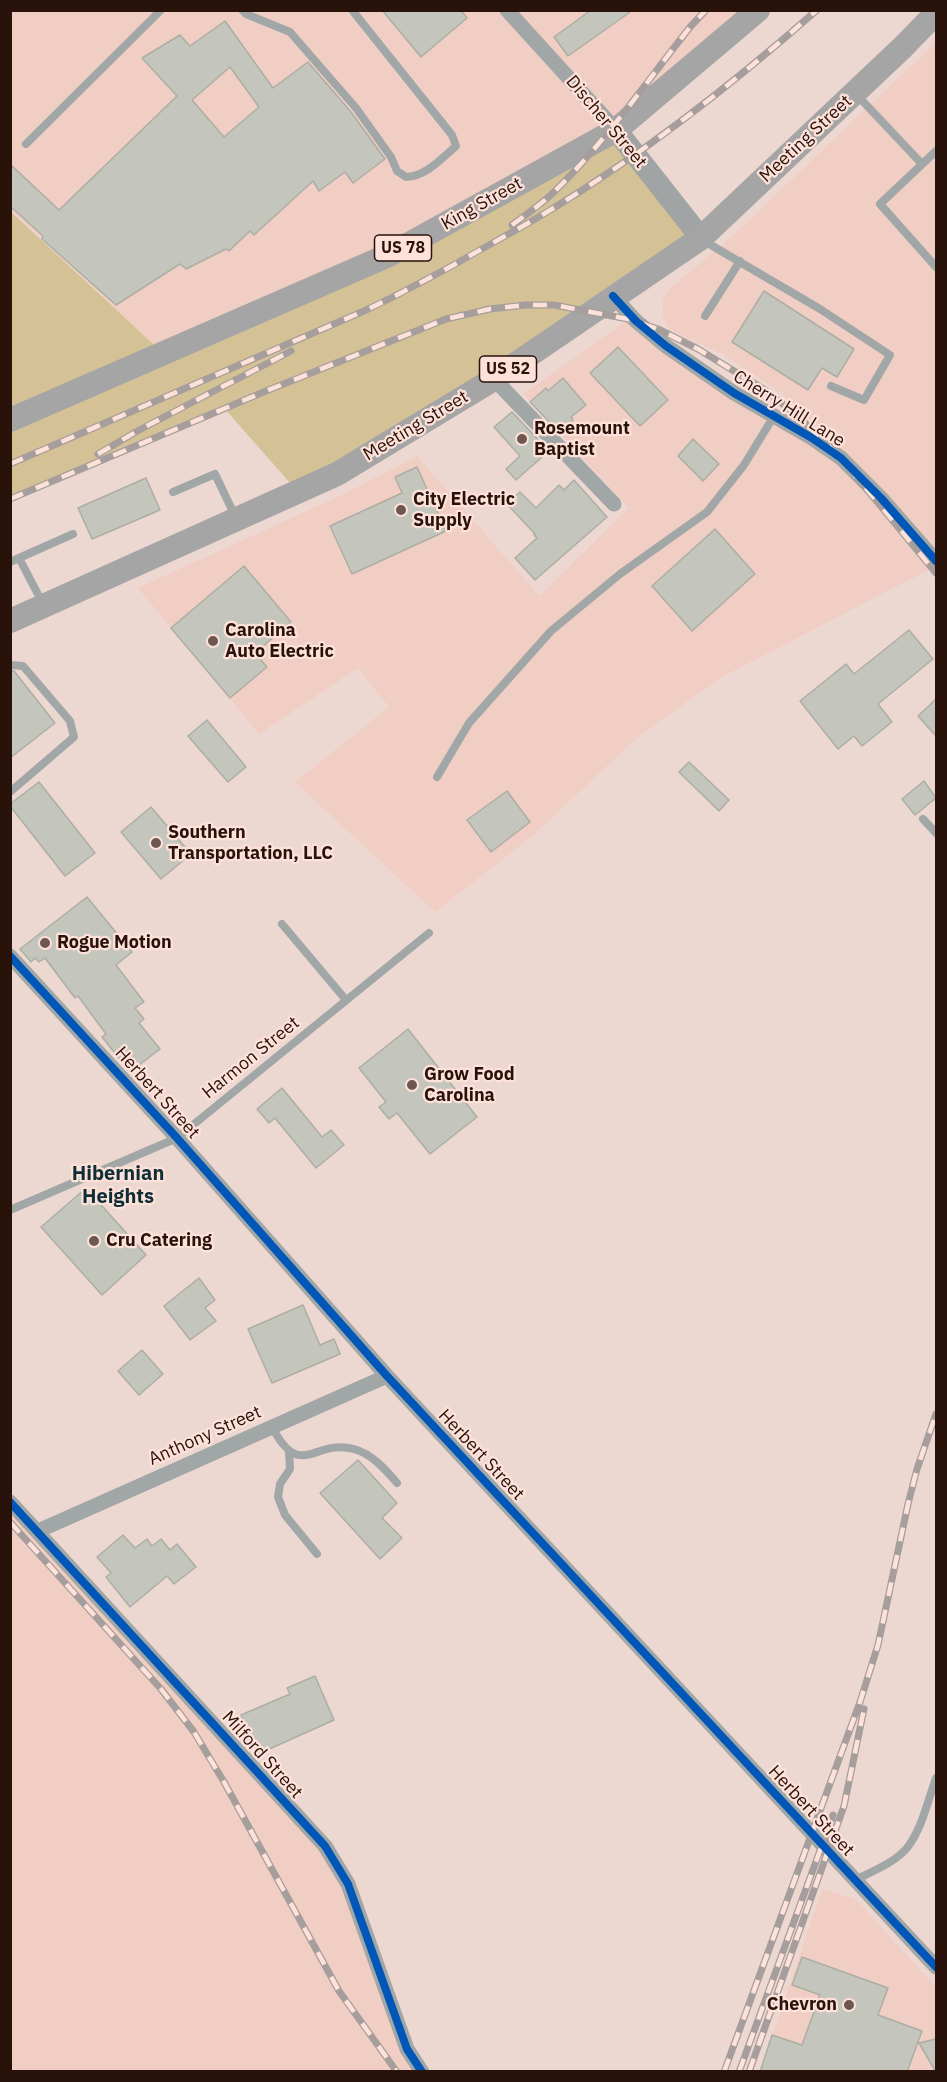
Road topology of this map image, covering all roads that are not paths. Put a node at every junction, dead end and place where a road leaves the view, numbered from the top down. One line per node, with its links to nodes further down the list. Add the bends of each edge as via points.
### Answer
1 (161, 10): 9 (lane)
2 (242, 10): 3 (lane, via 290,32 356,108 397,171 406,177 416,177 456,146 452,135)
3 (352, 10)
4 (507, 10): 8 (street, Discher Street)
5 (758, 10): 8 (main road, King Street / US 78)
6 (936, 13): 7 (main road, Meeting Street / US 52)
7 (855, 93): 11 (lane); 12 (main road, Meeting Street / US 52)
8 (616, 130): 12 (street, Discher Street); 20 (main road, King Street / US 78, via 389,255)
9 (26, 144)
10 (936, 151): 11 (lane)
11 (922, 164): 14 (lane, via 880,204)
12 (700, 238): 13 (lane); 15 (main road, Meeting Street / US 52)
13 (740, 261): 16 (lane); 18 (lane, via 890,355 864,400)
14 (936, 267)
15 (614, 296): 17 (main road, Meeting Street / US 52); 19 (street, Cherry Hill Lane, via 666,346)
16 (705, 316)
17 (494, 379): 22 (street); 23 (main road, Meeting Street / US 52, via 337,474)
18 (831, 386)
19 (774, 416): 26 (street, Cherry Hill Lane, via 841,458); 31 (lane, via 744,465 707,512 620,574 551,631 469,723)
20 (10, 420)
21 (173, 492): 23 (lane, via 214,474)
22 (614, 504)
23 (237, 519): 28 (main road, Meeting Street / US 52)
24 (73, 534): 25 (lane)
25 (19, 558): 27 (lane); 28 (lane)
26 (936, 561)
27 (10, 562)
28 (44, 606): 29 (main road, Meeting Street / US 52)
29 (10, 621)
30 (10, 665): 32 (lane, via 23,666 70,721 74,737)
31 (437, 777)
32 (10, 792)
33 (923, 819): 34 (lane)
34 (936, 833)
35 (282, 924): 38 (lane)
36 (429, 933): 38 (lane, Harmon Street)
37 (10, 956): 39 (street, Herbert Street)
38 (346, 1000): 39 (lane, Harmon Street)
39 (177, 1138): 40 (lane, Harmon Street); 41 (street, Herbert Street)
40 (10, 1210)
41 (387, 1376): 42 (street, Anthony Street); 49 (street, Herbert Street)
42 (272, 1427): 43 (lane); 46 (street, Anthony Street)
43 (289, 1452): 44 (lane, via 304,1456 332,1447 354,1449 381,1464); 47 (lane, via 290,1469 280,1484 278,1497 285,1515)
44 (397, 1483)
45 (10, 1502): 46 (street, Milford Street)
46 (38, 1531): 51 (street, Milford Street, via 325,1846 348,1884 407,2049)
47 (317, 1554)
48 (936, 1778): 49 (lane, via 906,1849)
49 (855, 1880): 50 (street, Herbert Street)
50 (936, 1967)
51 (422, 2072)

